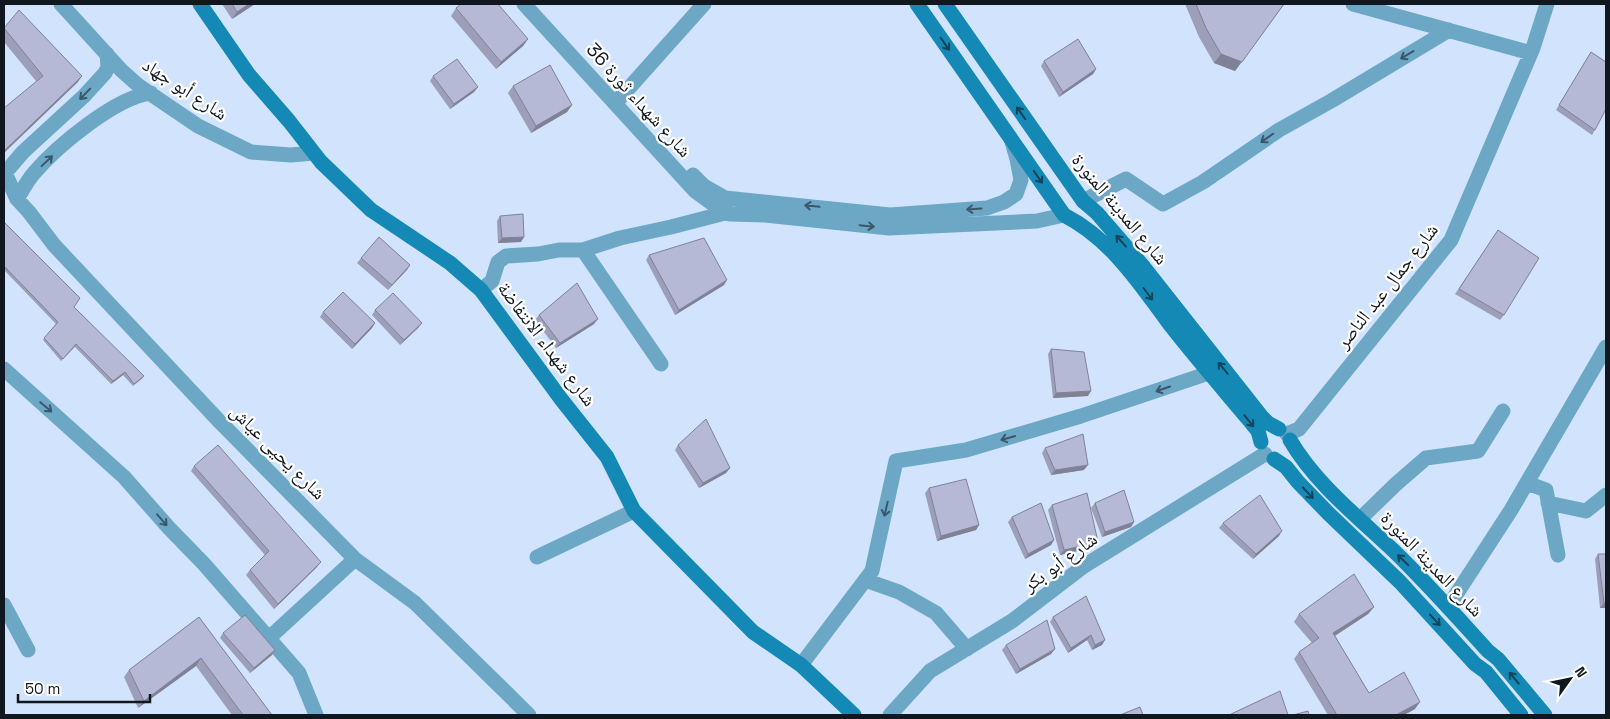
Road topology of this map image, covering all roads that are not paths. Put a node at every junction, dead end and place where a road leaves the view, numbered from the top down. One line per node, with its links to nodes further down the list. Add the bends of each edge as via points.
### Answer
1 (61, 4): 12 (street, شارع أبو جهاد)
2 (200, 4): 16 (main road, شارع شهداء الانتفاضة, via 249,75)
3 (524, 4): 18 (street, شارع شهداء ثورة 36)
4 (533, 4): 14 (street, شارع شهداء ثورة 36)
5 (704, 4): 14 (street)
6 (917, 4): 15 (main road, one-way to 15)
7 (1353, 4): 10 (street)
8 (1546, 4): 11 (street, شارع جمال عبد الناصر)
9 (948, 5): 20 (main road, شارع المدينة المنورة, one-way to 9)
10 (1449, 30): 11 (street); 20 (street, one-way to 20, via 1279,130 1203,182 1163,204 1126,179)
11 (1531, 53): 31 (street, شارع جمال عبد الناصر, via 1451,240 1299,429)
12 (107, 54): 13 (street, شارع أبو جهاد, via 121,70); 17 (street, one-way to 17, via 105,73)
13 (151, 93): 16 (street, شارع أبو جهاد, via 198,126 251,152); 19 (street, one-way to 13, via 82,130 110,109 130,98)
14 (620, 98): 21 (street, شارع شهداء ثورة 36)
15 (1012, 140): 21 (street, one-way to 21, via 1021,180 1016,194 987,208 890,215); 22 (main road, one-way to 22)
16 (314, 153): 25 (main road, شارع شهداء الانتفاضة, via 371,210 450,264)
17 (4, 174): 19 (street, شارع يحيى عياش)
18 (695, 191): 21 (street, شارع شهداء ثورة 36); 23 (street, via 699,207)
19 (10, 196): 40 (street, شارع يحيى عياش, via 29,212 54,245 124,322)
20 (1083, 201): 31 (main road, شارع المدينة المنورة, one-way to 20, via 1268,423 1142,265)
21 (727, 209): 22 (street, one-way to 22, via 889,228 1037,221); 23 (street)
22 (1064, 215): 28 (main road, one-way to 28, via 1095,234 1113,252)
23 (690, 221): 24 (street)
24 (583, 250): 25 (street, via 506,256 498,262 492,281); 27 (street)
25 (481, 290): 36 (main road, شارع شهداء الانتفاضة, via 607,457)
26 (1606, 347): 33 (street)
27 (661, 364)
28 (1209, 373): 32 (main road, one-way to 32, via 1258,431); 41 (street, one-way to 41, via 966,450 896,462 872,571)
29 (6, 374): 44 (street, one-way to 44, via 124,477)
30 (1503, 411): 37 (street, via 1478,450 1426,458)
31 (1285, 434): 32 (main road, via 1273,429 1265,433); 32 (main road, via 1291,445 1286,454 1280,458); 37 (main road, شارع المدينة المنورة, via 1312,470)
32 (1267, 452): 45 (street, شارع أبو بكر, via 1084,566 1012,622); 52 (main road, شارع المدينة المنورة, one-way to 52, via 1286,466 1328,513 1400,582 1486,672)
33 (1527, 483): 35 (street, via 1546,490); 43 (street)
34 (1606, 495): 35 (street, via 1586,511)
35 (1548, 502): 38 (street)
36 (634, 511): 39 (street); 47 (main road, شارع شهداء الانتفاضة, via 753,632)
37 (1360, 519): 43 (main road, شارع المدينة المنورة, one-way to 37)
38 (1558, 555)
39 (536, 557)
40 (355, 558): 44 (street); 49 (street, شارع يحيى عياش, via 415,603)
41 (865, 580): 45 (street, via 899,592 936,613); 47 (street)
42 (4, 605): 46 (street)
43 (1448, 607): 53 (main road, شارع المدينة المنورة, one-way to 43)
44 (269, 638): 48 (street, via 299,673)
45 (967, 649): 51 (street, شارع أبو بكر, via 930,671)
46 (28, 650)
47 (801, 664): 50 (main road, شارع شهداء الانتفاضة)
48 (316, 715)
49 (529, 715)
50 (854, 715)
51 (890, 715)
52 (1521, 715)
53 (1545, 715)

